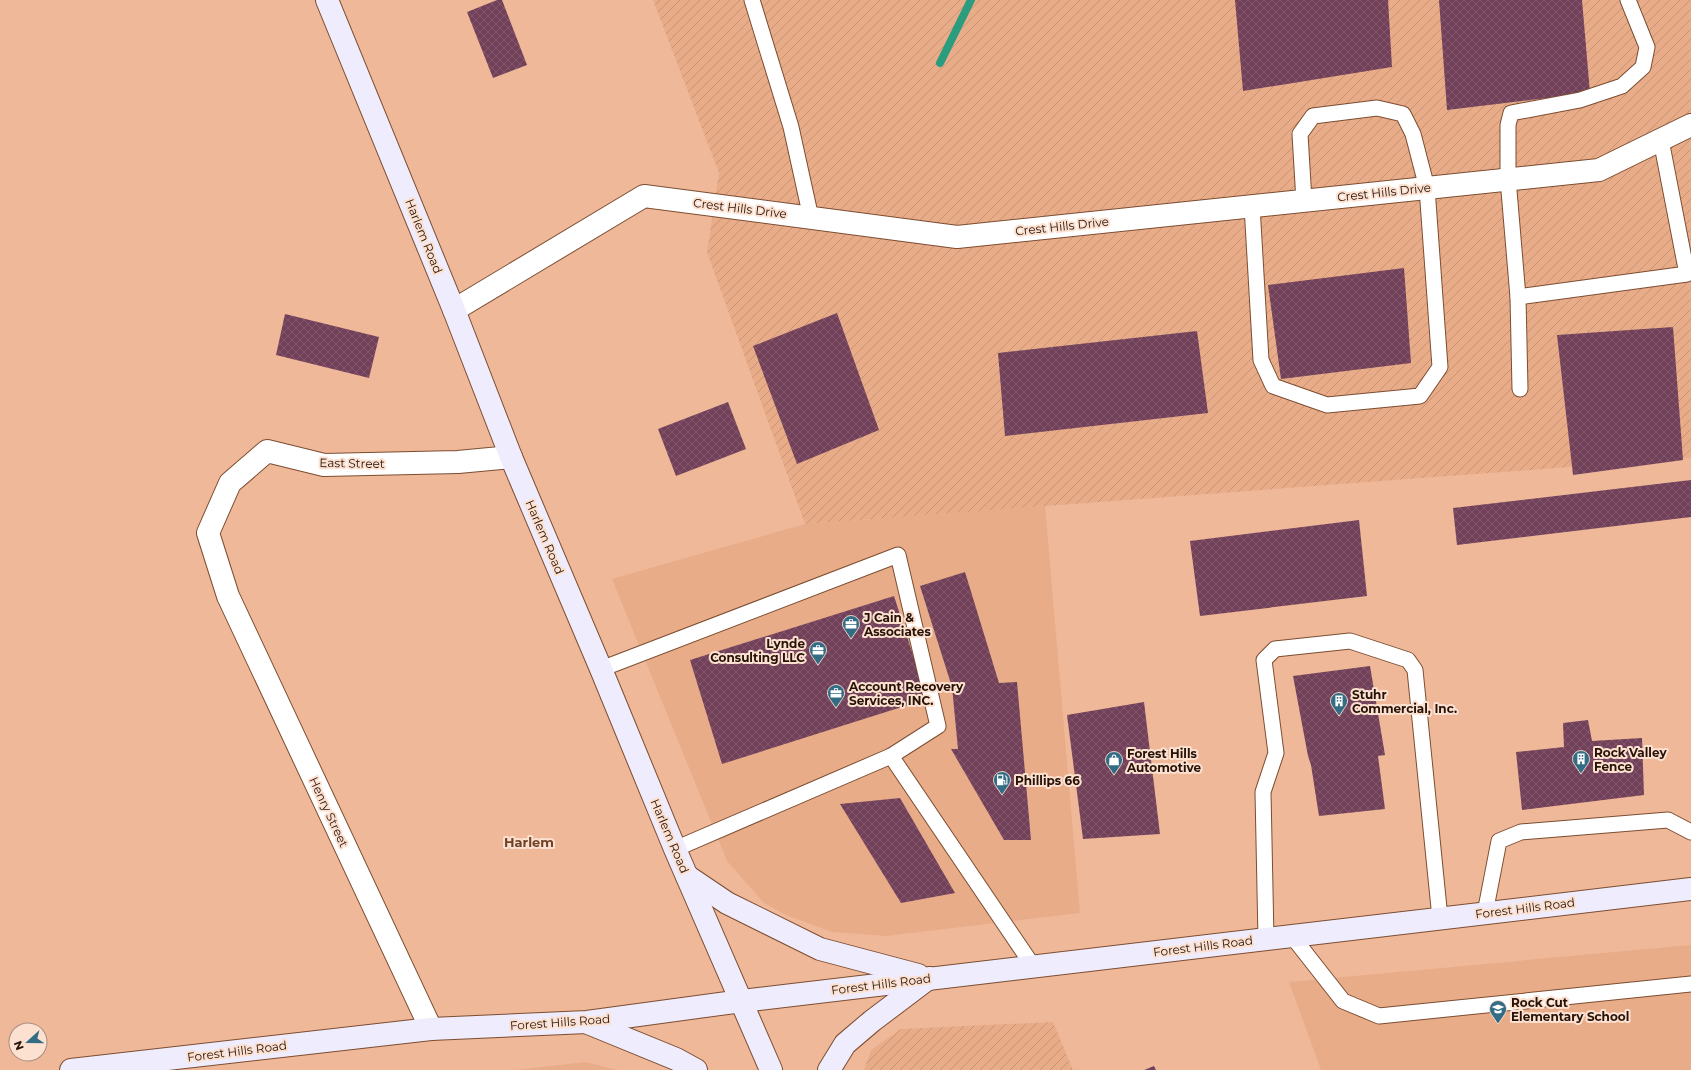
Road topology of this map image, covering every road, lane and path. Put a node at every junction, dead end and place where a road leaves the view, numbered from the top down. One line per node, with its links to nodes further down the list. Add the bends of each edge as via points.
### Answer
1 (328, 0): 12 (main road, Harlem Road)
2 (752, 0): 10 (lane, via 791,127)
3 (1628, 0): 6 (lane, via 1647,47 1643,67 1622,86 1580,100 1511,113 1508,125)
4 (1691, 126): 5 (street, Crest Hills Drive)
5 (1661, 140): 6 (street, Crest Hills Drive, via 1599,170); 11 (lane, via 1687,274)
6 (1508, 179): 7 (street, Crest Hills Drive); 11 (lane)
7 (1427, 188): 8 (street, Crest Hills Drive); 8 (lane, via 1413,134 1403,114 1377,108 1313,116 1300,134); 9 (lane, via 1440,367 1420,396 1412,397 1327,405 1273,386 1261,360)
8 (1304, 201): 9 (street, Crest Hills Drive)
9 (1252, 206): 10 (street, Crest Hills Drive, via 957,237)
10 (811, 218): 12 (street, Crest Hills Drive, via 644,196)
11 (1518, 297): 13 (lane)
12 (454, 310): 14 (main road, Harlem Road)
13 (1520, 389)
14 (511, 458): 15 (street, East Street, via 458,462 324,465 267,451 230,483 208,532); 16 (main road, Harlem Road)
15 (228, 596): 31 (street, Henry Street)
16 (601, 670): 17 (lane, via 898,555 938,726); 19 (main road, Harlem Road)
17 (891, 756): 19 (lane); 26 (lane)
18 (1691, 832): 22 (lane, via 1668,820 1520,832 1498,841)
19 (675, 849): 20 (main road, Harlem Road)
20 (687, 876): 27 (main road, via 727,903 820,949); 29 (main road, Harlem Road)
21 (1691, 889): 22 (main road, Forest Hills Road)
22 (1484, 913): 23 (main road, Forest Hills Road)
23 (1440, 918): 24 (main road, Forest Hills Road); 25 (lane, via 1415,670 1408,660 1350,641 1275,649 1264,660 1276,753 1262,792)
24 (1292, 936): 25 (main road, Forest Hills Road); 28 (lane, via 1343,1001 1379,1016)
25 (1266, 939): 26 (main road, Forest Hills Road)
26 (1033, 966): 27 (main road, Forest Hills Road)
27 (929, 978): 29 (main road, Forest Hills Road); 35 (main road, via 845,1044)
28 (1691, 984)
29 (742, 1001): 30 (main road, Forest Hills Road); 34 (main road, Harlem Road)
30 (587, 1022): 31 (main road, Forest Hills Road); 33 (main road, via 676,1059)
31 (431, 1029): 32 (main road, Forest Hills Road)
32 (71, 1070)
33 (696, 1070)
34 (771, 1070)
35 (829, 1070)

